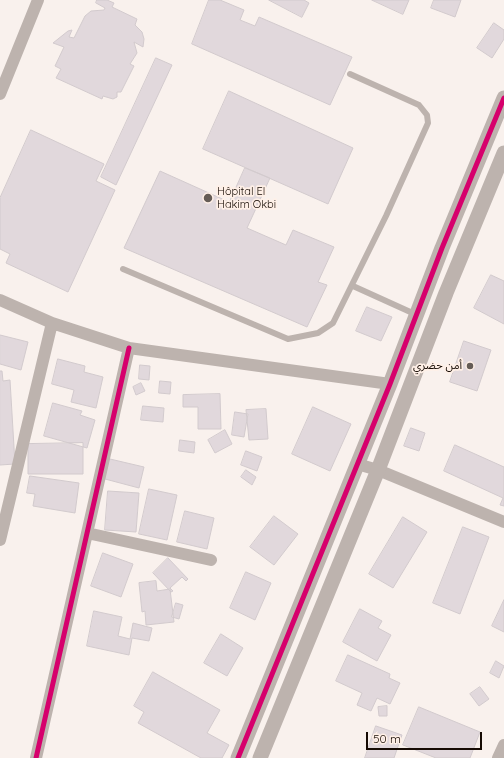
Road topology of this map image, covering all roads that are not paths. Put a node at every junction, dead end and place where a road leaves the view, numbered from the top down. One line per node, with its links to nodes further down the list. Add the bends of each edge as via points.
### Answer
1 (38, 0): 3 (street)
2 (350, 74): 8 (lane, via 419,105 427,115 428,123)
3 (3, 79): 4 (street)
4 (0, 94)
5 (504, 98): 10 (street)
6 (504, 153): 15 (street, via 446,293)
7 (123, 269): 8 (lane, via 288,339 318,333 333,323)
8 (353, 286): 10 (lane)
9 (0, 300): 11 (street)
10 (417, 315): 13 (street)
11 (52, 323): 12 (street); 18 (street)
12 (129, 348): 13 (street); 17 (street)
13 (390, 384): 14 (street)
14 (357, 464): 15 (street); 22 (street)
15 (378, 470): 16 (street); 23 (street)
16 (504, 522)
17 (87, 533): 19 (street); 21 (street)
18 (0, 540)
19 (211, 560)
20 (504, 745): 24 (street)
21 (36, 758)
22 (238, 758)
23 (260, 758)
24 (498, 758)

